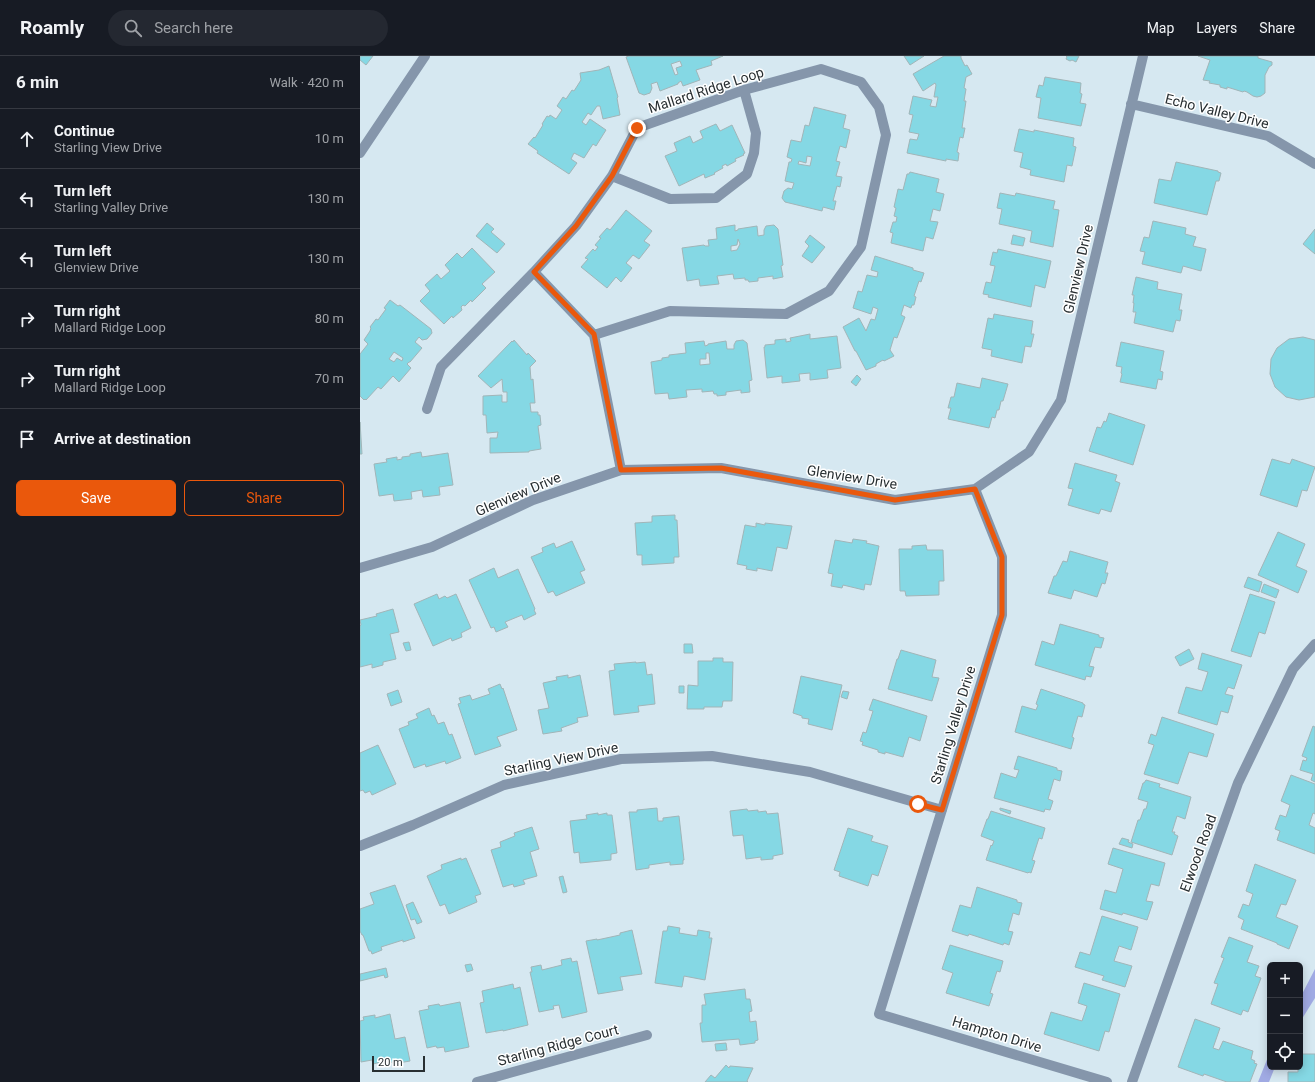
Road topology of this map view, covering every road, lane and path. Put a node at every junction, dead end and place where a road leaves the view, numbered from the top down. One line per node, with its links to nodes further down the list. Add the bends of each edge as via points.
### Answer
1 (425, 56): 5 (street)
2 (1143, 56): 4 (street, Glenview Drive)
3 (744, 90): 7 (street, Mallard Ridge Loop, via 637,128); 7 (street, via 756,133 754,153 747,174 716,198 670,199); 9 (street, Mallard Ridge Loop, via 821,69 861,82 879,107 886,135 861,247 829,291 786,314 670,311)
4 (1131, 104): 6 (street, Echo Valley Drive, via 1268,136); 12 (street, Glenview Drive, via 1061,400 1029,452)
5 (360, 153)
6 (1315, 164)
7 (612, 176): 8 (street, Mallard Ridge Loop, via 576,226)
8 (534, 272): 9 (street); 10 (street, Mallard Ridge Loop, via 441,367)
9 (594, 334): 11 (street)
10 (427, 409)
11 (621, 470): 12 (street, Glenview Drive, via 721,468 895,500); 13 (street, Glenview Drive, via 533,500 432,547)
12 (975, 489): 15 (street, Starling Valley Drive, via 1002,557 1002,615)
13 (360, 568)
14 (1315, 644): 21 (street, Elwood Road, via 1293,669 1238,783)
15 (942, 810): 16 (street, Starling View Drive, via 810,772 712,756 620,759 504,785); 17 (street, Starling Valley Drive)
16 (360, 846)
17 (879, 1014): 20 (street, Hampton Drive)
18 (646, 1035): 19 (street, Starling Ridge Court)
19 (477, 1082)
20 (1107, 1082)
21 (1132, 1082)

